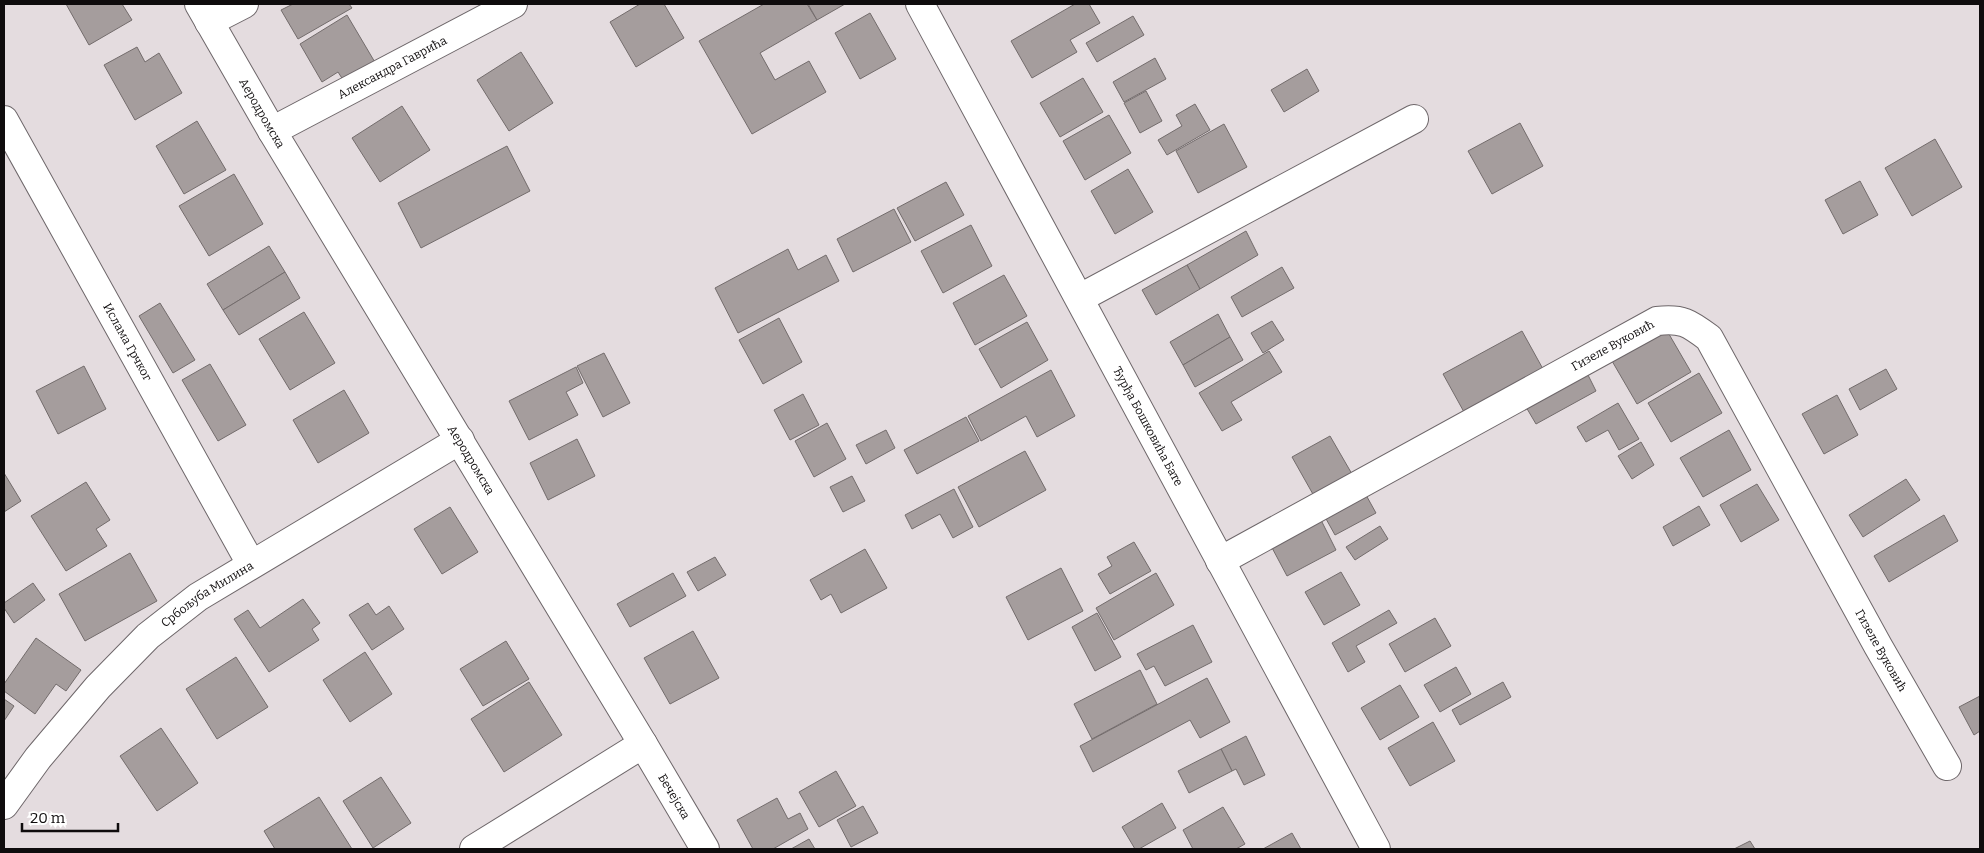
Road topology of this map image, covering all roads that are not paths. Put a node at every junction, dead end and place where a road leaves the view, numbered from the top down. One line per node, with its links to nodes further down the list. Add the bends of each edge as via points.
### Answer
1 (244, 4): 4 (street)
2 (513, 4): 7 (street, Александра Гаврића)
3 (920, 4): 8 (street, Ђурђа Бошковића Бате)
4 (204, 13): 7 (street, Аеродромска)
5 (1414, 119): 8 (street)
6 (4, 120): 11 (street, Ислама Грчког)
7 (272, 131): 9 (street, Аеродромска)
8 (1080, 298): 10 (street, Ђурђа Бошковића Бате)
9 (460, 440): 11 (street, Србољуба Милина); 12 (street, Аеродромска)
10 (1220, 561): 13 (street, Гизеле Вуковић, via 1657,321 1682,321 1709,338 1873,638); 17 (street, Ђурђа Бошковића Бате)
11 (251, 564): 14 (street, Србољуба Милина, via 198,597 148,636 86,701)
12 (643, 744): 15 (street); 16 (street, Бечејска)
13 (1948, 766)
14 (4, 805)
15 (474, 849)
16 (705, 849)
17 (1376, 849)

